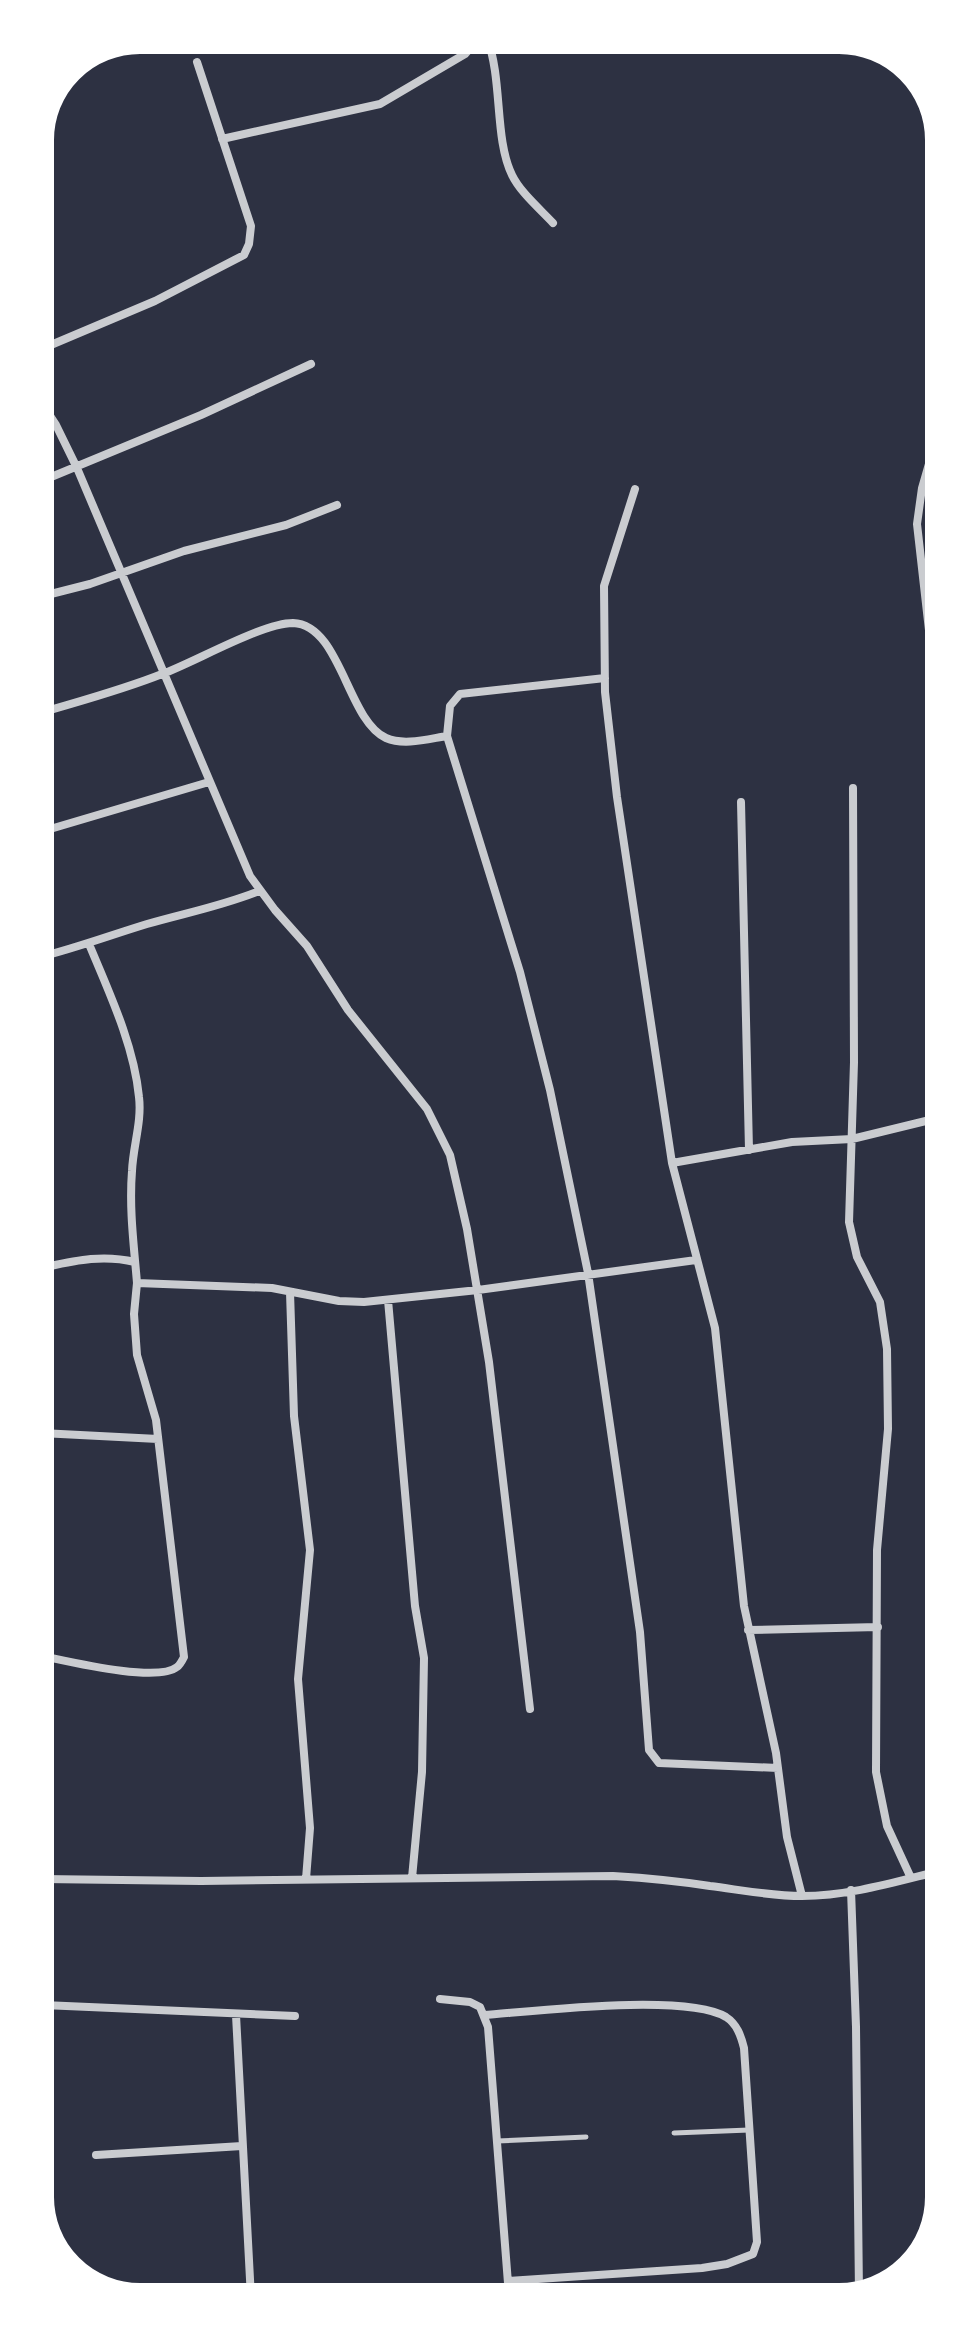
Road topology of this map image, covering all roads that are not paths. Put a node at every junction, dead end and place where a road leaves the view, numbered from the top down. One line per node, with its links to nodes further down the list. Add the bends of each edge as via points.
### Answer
1 (467, 52): 4 (street, via 380,104)
2 (493, 52): 5 (street, via 512,175)
3 (197, 62): 4 (street)
4 (222, 139): 6 (street, via 251,226 244,255 155,301)
5 (553, 223)
6 (52, 345)
7 (311, 364): 9 (street)
8 (52, 419): 9 (street)
9 (77, 468): 11 (street); 14 (street)
10 (927, 471): 16 (street, via 917,524)
11 (52, 477)
12 (635, 489): 18 (street, via 604,586)
13 (337, 505): 14 (street)
14 (120, 573): 15 (street); 17 (street)
15 (52, 593)
16 (927, 612)
17 (163, 674): 19 (street); 20 (street, via 269,628 293,623 322,639 372,727 387,738 406,742); 21 (street)
18 (605, 678): 20 (street, via 460,694 450,706); 31 (street, via 617,797)
19 (52, 709)
20 (447, 736): 35 (street, via 524,987)
21 (209, 782): 24 (street); 25 (street)
22 (853, 788): 29 (street)
23 (741, 802): 30 (street)
24 (52, 828)
25 (259, 891): 26 (street); 37 (street, via 307,946 348,1010 436,1123 456,1178)
26 (89, 944): 27 (street); 33 (street, via 138,1083 131,1196)
27 (52, 954)
28 (927, 1121): 29 (street)
29 (852, 1139): 30 (street); 42 (street, via 849,1222 857,1257 880,1302 887,1349)
30 (749, 1150): 31 (street)
31 (672, 1163): 32 (street)
32 (696, 1260): 35 (street); 43 (street, via 715,1328)
33 (135, 1262): 34 (street, via 92,1257); 36 (street)
34 (52, 1263)
35 (588, 1273): 37 (street); 46 (street, via 640,1632 649,1750 659,1763)
36 (137, 1283): 38 (street); 41 (street, via 137,1355)
37 (478, 1290): 39 (street); 45 (street)
38 (290, 1292): 39 (street, via 339,1301); 50 (street, via 294,1416 310,1550 298,1679 310,1828)
39 (388, 1300): 48 (street, via 425,1681)
40 (52, 1434): 41 (street)
41 (158, 1439): 44 (street, via 184,1657 176,1668 162,1673 99,1669)
42 (878, 1627): 43 (street); 51 (street, via 876,1772 887,1826)
43 (748, 1630): 46 (street)
44 (52, 1658)
45 (530, 1709)
46 (778, 1768): 53 (street)
47 (927, 1875): 51 (street)
48 (412, 1878): 50 (street); 53 (street, via 613,1876)
49 (52, 1879): 50 (street)
50 (306, 1879)
51 (907, 1880): 52 (street)
52 (851, 1890): 53 (street); 66 (street)
53 (802, 1896)
54 (440, 1999): 57 (street, via 470,2002)
55 (52, 2005): 56 (street)
56 (236, 2015): 58 (street); 63 (street)
57 (484, 2015): 59 (street, via 662,2005 716,2012 730,2019 744,2048); 62 (street)
58 (295, 2016)
59 (749, 2130): 60 (lane); 65 (street, via 757,2242 753,2254 702,2268)
60 (674, 2133)
61 (586, 2137): 62 (lane)
62 (497, 2141): 65 (street)
63 (242, 2146): 64 (street); 67 (street)
64 (96, 2155)
65 (508, 2281): 68 (street)
66 (859, 2282)
67 (250, 2285)
68 (508, 2285)

